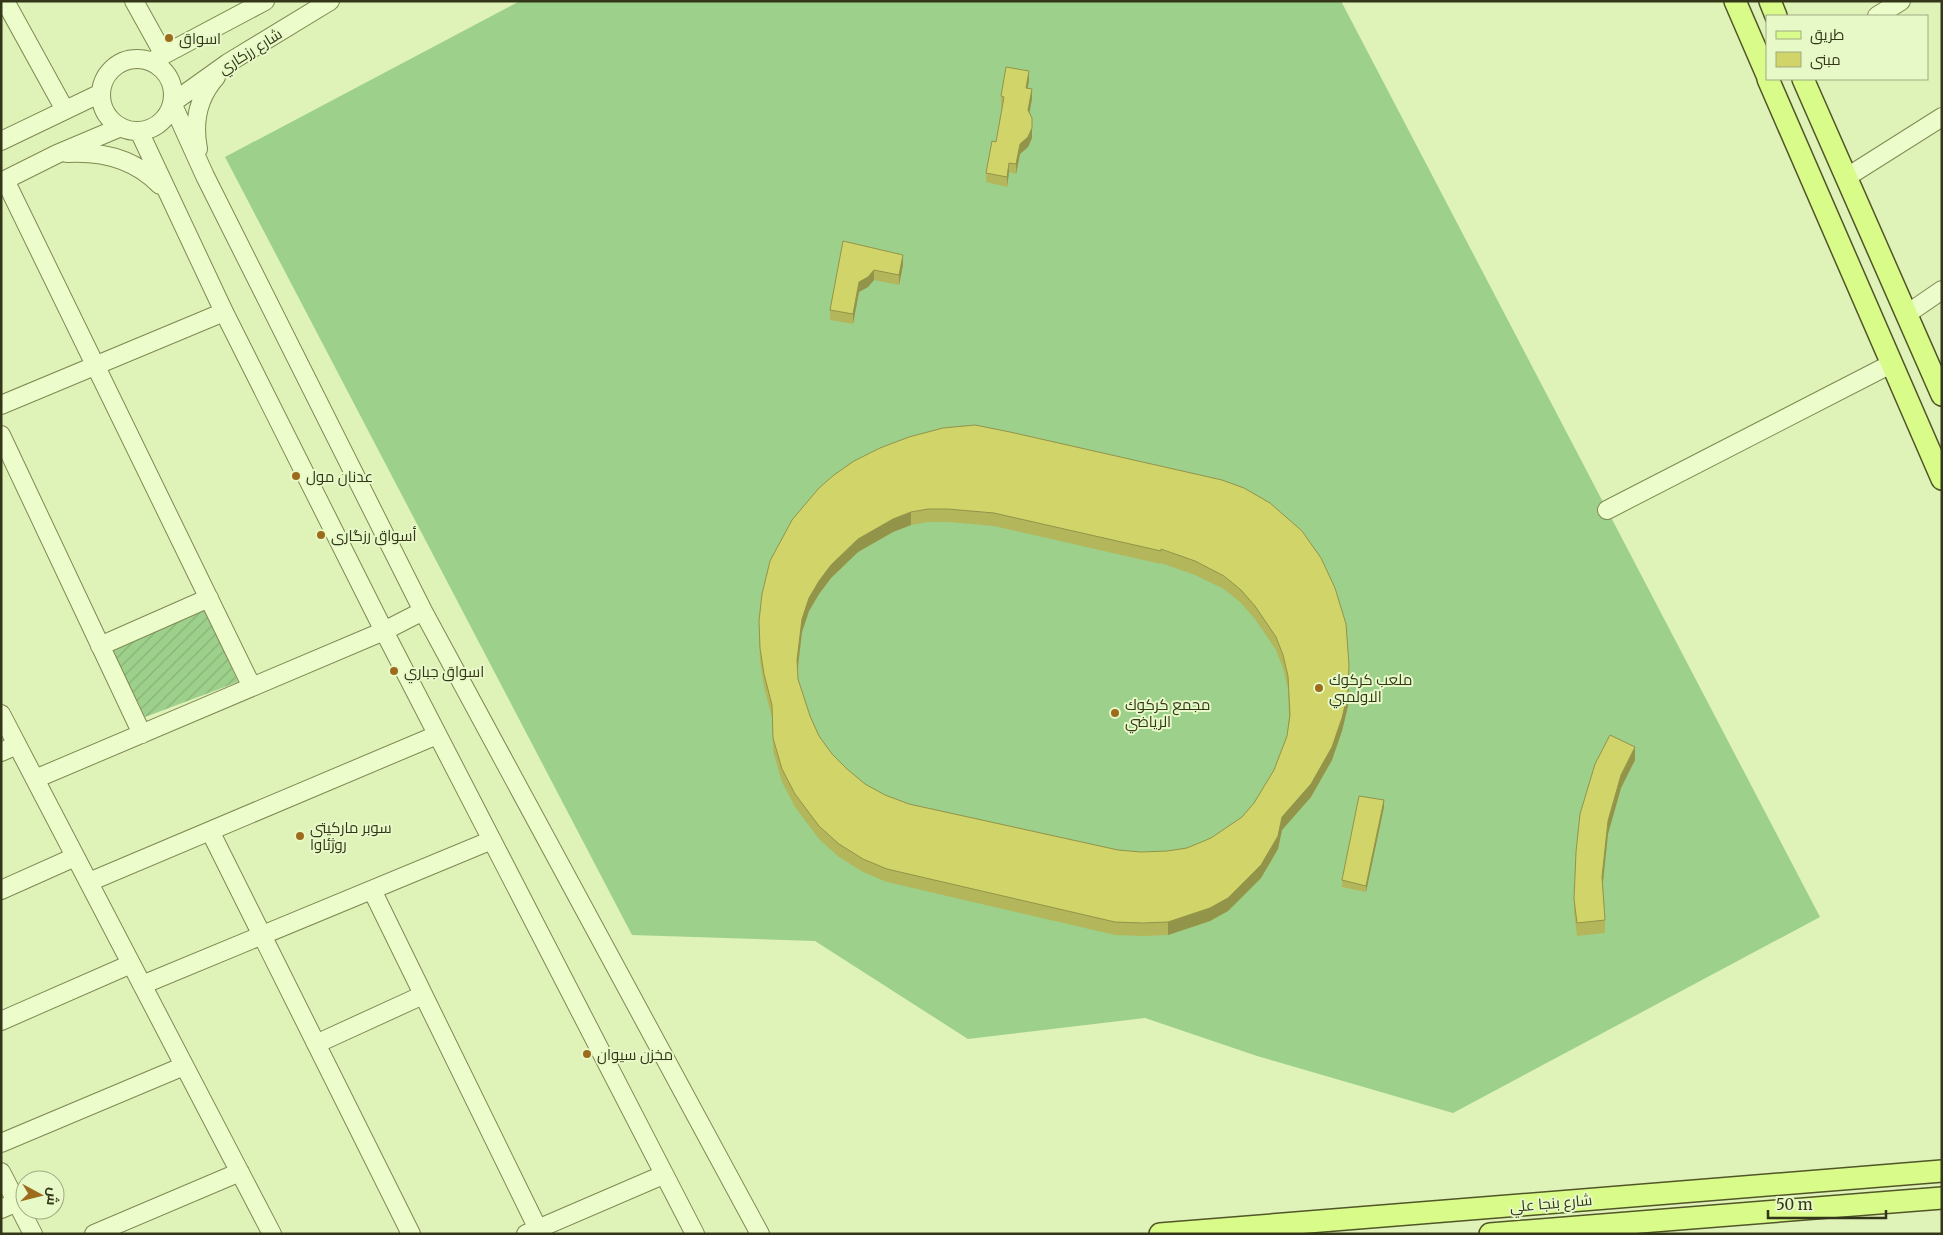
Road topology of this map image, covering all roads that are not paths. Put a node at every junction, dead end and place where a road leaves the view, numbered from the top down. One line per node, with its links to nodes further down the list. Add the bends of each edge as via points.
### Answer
1 (5, 1): 17 (street)
2 (134, 1): 10 (street)
3 (265, 1): 10 (street)
4 (330, 1): 11 (street, شارع رزكاري)
5 (1735, 1): 12 (main road)
6 (1770, 1): 8 (main road)
7 (1901, 1): 9 (street)
8 (1776, 15)
9 (1879, 15)
10 (158, 58): 15 (street, via 131,59 118,64 105,79); 16 (street, via 173,86)
11 (228, 63): 16 (street, شارع رزكاري); 23 (street, via 212,81 200,103 196,138)
12 (1766, 73)
13 (1768, 80): 30 (main road)
14 (1803, 80): 24 (main road)
15 (101, 93): 17 (street); 19 (street, via 106,113)
16 (172, 103): 20 (street, via 160,123); 23 (street)
17 (65, 110): 21 (street)
18 (1942, 117): 24 (street)
19 (121, 127): 20 (street); 22 (street)
20 (138, 131): 26 (street)
21 (1, 141)
22 (57, 154): 25 (street); 26 (street, via 93,153 121,160 142,169)
23 (205, 176): 38 (street)
24 (1847, 178): 29 (main road)
25 (3, 181): 31 (street)
26 (168, 192): 28 (street)
27 (1942, 290): 29 (street)
28 (224, 312): 31 (street); 39 (street)
29 (1907, 314): 32 (main road)
30 (1891, 364): 35 (main road); 36 (street)
31 (95, 366): 33 (street); 37 (street)
32 (1942, 395)
33 (1, 405)
34 (1, 435): 40 (street)
35 (1942, 479)
36 (1607, 510)
37 (208, 598): 40 (street); 41 (street)
38 (423, 611): 39 (street); 74 (street)
39 (384, 631): 41 (street); 44 (street)
40 (100, 646): 43 (street)
41 (252, 687): 43 (street)
42 (1, 714): 45 (street)
43 (142, 734): 46 (street)
44 (437, 735): 47 (street); 48 (street)
45 (9, 748): 46 (street)
46 (35, 779): 49 (street)
47 (210, 831): 50 (street); 53 (street)
48 (492, 840): 52 (street); 64 (street)
49 (76, 856): 50 (street); 51 (street)
50 (89, 882): 54 (street)
51 (1, 890)
52 (372, 890): 53 (street); 56 (street)
53 (262, 935): 55 (street); 58 (street)
54 (131, 964): 55 (street); 57 (street)
55 (142, 985): 59 (street)
56 (423, 995): 58 (street); 67 (street)
57 (1, 1020)
58 (316, 1044): 72 (street)
59 (184, 1066): 60 (street); 63 (street)
60 (1, 1143)
61 (1942, 1171): 75 (main road, شارع بنجا علي)
62 (1, 1172): 66 (street)
63 (240, 1172): 70 (street); 71 (street)
64 (663, 1174): 67 (street); 73 (street)
65 (1942, 1198): 68 (main road, شارع بنجا علي)
66 (9, 1206): 69 (street)
67 (532, 1231)
68 (1497, 1233): 76 (main road, شارع بنجا علي)
69 (33, 1234)
70 (94, 1234)
71 (272, 1234)
72 (411, 1234)
73 (695, 1234)
74 (760, 1234)
75 (1160, 1234)
76 (1490, 1234)

